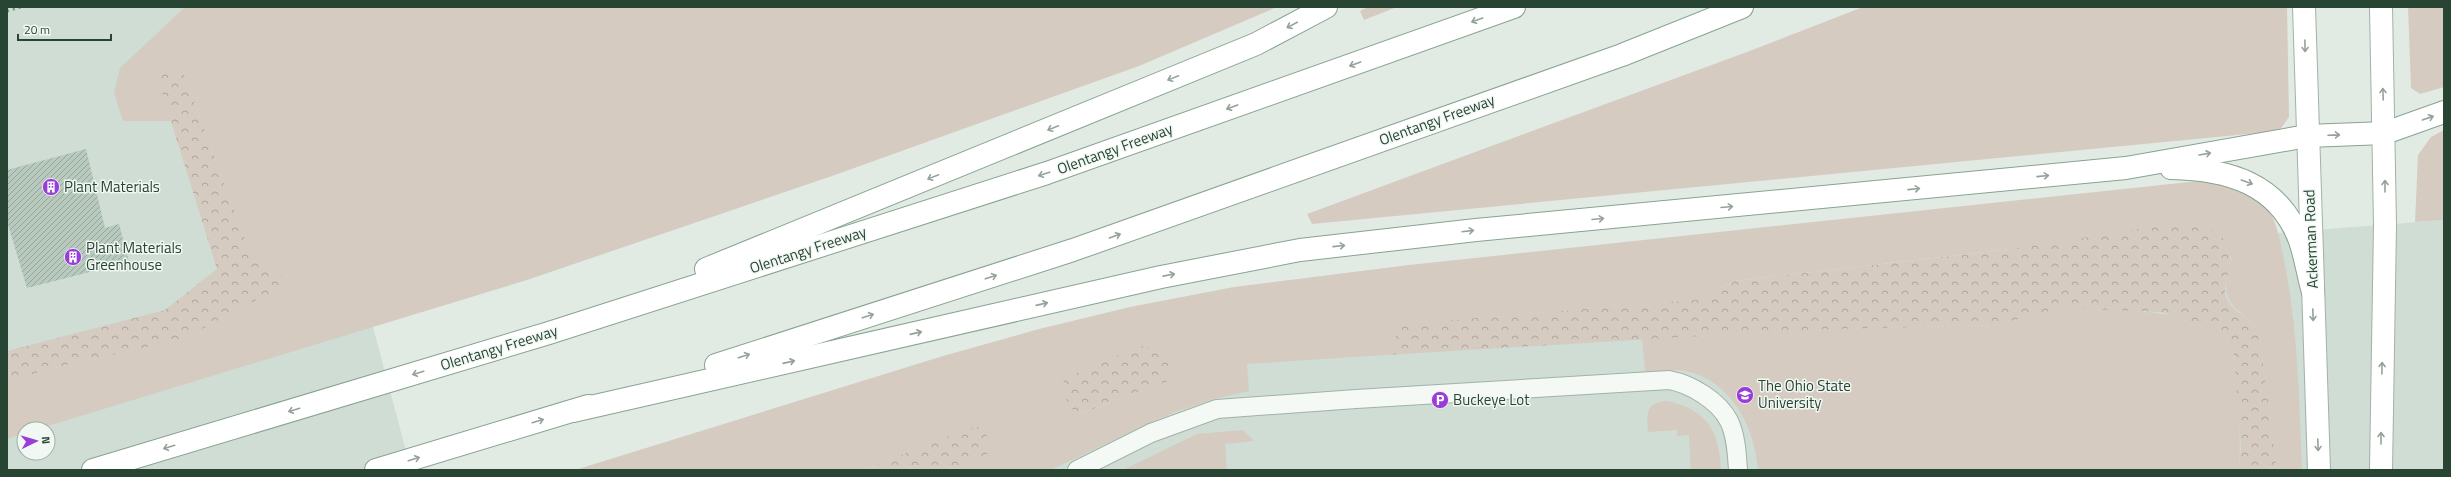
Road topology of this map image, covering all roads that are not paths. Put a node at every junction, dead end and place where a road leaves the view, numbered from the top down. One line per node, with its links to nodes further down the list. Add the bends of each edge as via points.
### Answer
1 (1326, 7): 11 (main road, one-way to 11, via 1256,44)
2 (1514, 7): 11 (main road, Olentangy Freeway, one-way to 11, via 1047,173)
3 (1742, 7): 12 (main road, Olentangy Freeway, one-way to 3, via 1073,250 1622,55)
4 (2304, 7): 8 (main road, Ackerman Road, one-way to 8)
5 (2380, 7): 7 (main road, one-way to 5)
6 (2444, 112): 7 (main road, one-way to 6)
7 (2385, 133): 8 (main road, one-way to 7); 18 (main road, one-way to 7)
8 (2307, 136): 9 (main road, one-way to 8); 10 (main road, Ackerman Road)
9 (2126, 168): 10 (main road, one-way to 10, via 2191,168 2224,174 2253,184 2282,206 2300,241); 12 (main road, one-way to 9, via 1161,277 1300,250 1476,230)
10 (2313, 292): 17 (main road, Ackerman Road, one-way to 17)
11 (550, 333): 13 (main road, Olentangy Freeway, one-way to 13)
12 (573, 411): 14 (main road, Olentangy Freeway, one-way to 12)
13 (93, 470)
14 (376, 470)
15 (1077, 470): 16 (lane, via 1151,433 1217,409 1669,380 1682,382 1706,395 1729,421 1737,452)
16 (1738, 470)
17 (2319, 470)
18 (2381, 470)

